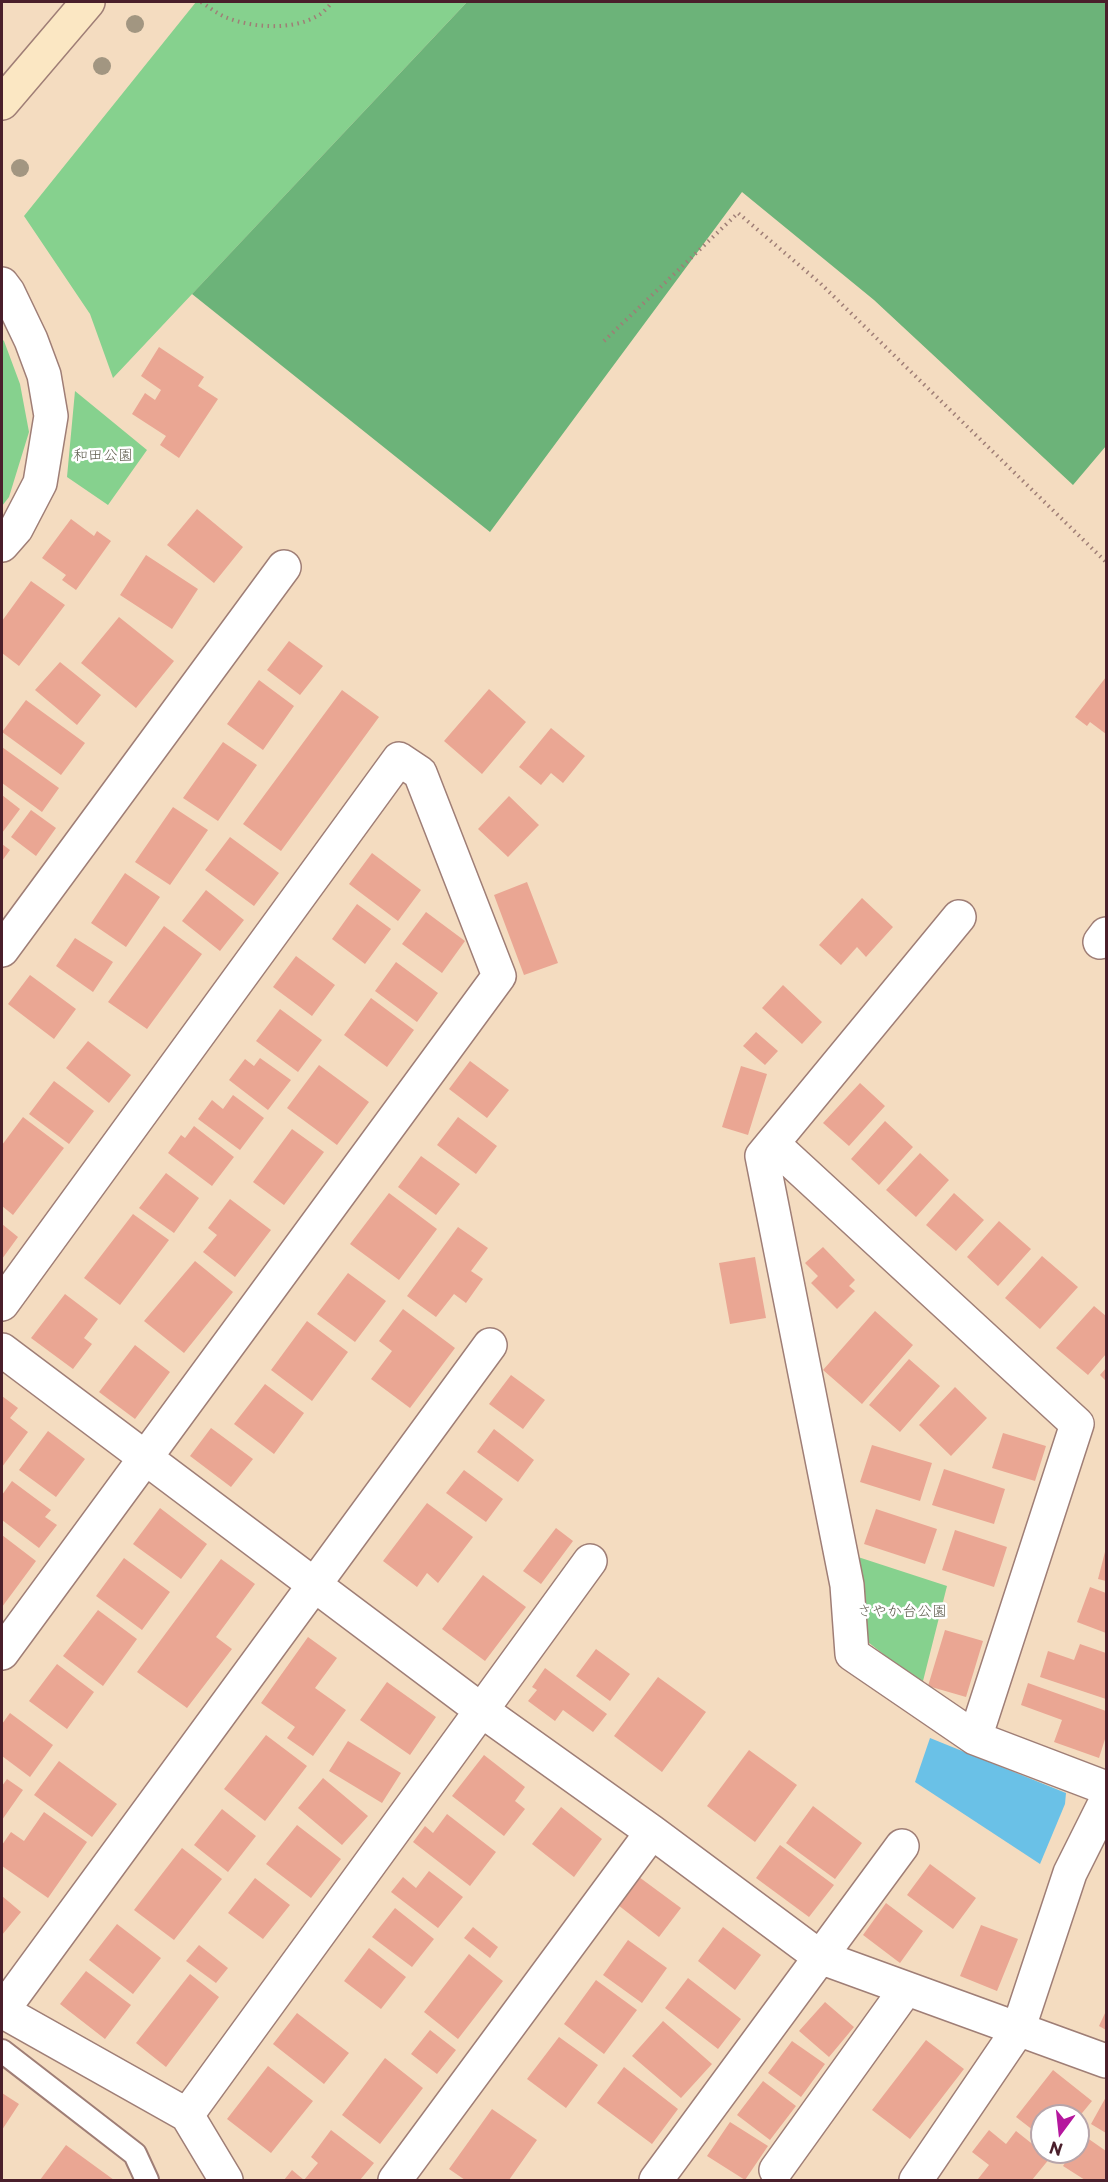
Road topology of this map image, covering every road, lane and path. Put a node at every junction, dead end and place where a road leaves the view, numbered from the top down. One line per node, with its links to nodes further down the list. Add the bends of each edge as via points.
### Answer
1 (88, 2): 4 (main road)
2 (201, 2): 3 (path, via 222,16 243,23 277,26 320,15)
3 (332, 2)
4 (2, 103)
5 (2, 284): 7 (street, via 44,375 51,416 40,483 16,528)
6 (604, 341): 8 (path, via 738,213 820,283)
7 (2, 545)
8 (1107, 562)
9 (284, 567): 11 (street)
10 (959, 917): 12 (street)
11 (2, 950)
12 (773, 1144): 21 (street, via 762,1156 847,1585 852,1654); 21 (street, via 1077,1424)
13 (2, 1304): 16 (street, via 399,759 420,773 499,975)
14 (490, 1345): 18 (street)
15 (2, 1350): 16 (street)
16 (144, 1457): 18 (street); 19 (street)
17 (590, 1561): 20 (street)
18 (313, 1584): 20 (street); 31 (street, via 2,2011)
19 (2, 1653)
20 (481, 1710): 24 (street); 31 (street)
21 (975, 1738): 22 (street)
22 (1107, 1788)
23 (1107, 1801): 28 (street, via 1070,1873)
24 (652, 1832): 26 (street); 35 (street)
25 (902, 1846): 26 (street)
26 (820, 1957): 27 (street); 36 (street)
27 (906, 1989): 28 (street); 32 (street)
28 (1018, 2030): 30 (street); 37 (street)
29 (2, 2051): 33 (lane, via 135,2154)
30 (1107, 2061)
31 (187, 2115): 34 (street)
32 (776, 2170)
33 (147, 2181)
34 (226, 2181)
35 (394, 2181)
36 (656, 2181)
37 (916, 2181)

